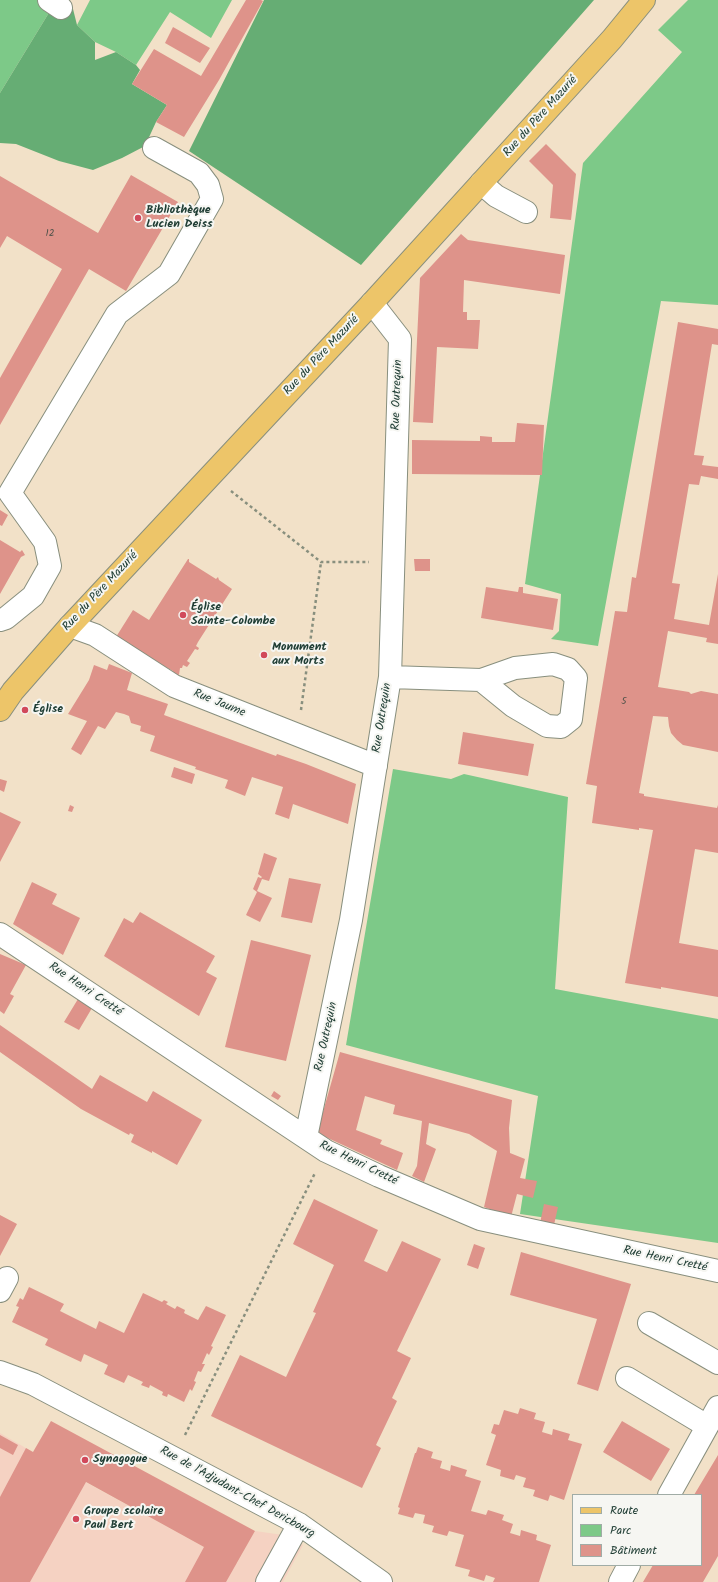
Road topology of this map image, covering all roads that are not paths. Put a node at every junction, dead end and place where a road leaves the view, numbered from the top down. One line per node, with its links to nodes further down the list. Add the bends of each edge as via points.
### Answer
1 (644, 0): 3 (main road, Rue du Père Mazurié, via 612,39)
2 (154, 148): 6 (street, via 199,173 208,184 212,199 169,274 117,314 10,493 45,542 50,566 33,596)
3 (480, 183): 4 (street, via 496,196); 5 (main road, Rue du Père Mazurié)
4 (526, 212)
5 (372, 303): 7 (main road, Rue du Père Mazurié); 8 (street, Rue Outrequin, via 400,339)
6 (0, 620)
7 (70, 626): 10 (main road, Rue du Père Mazurié, via 13,691); 11 (street, Rue Jaume, via 95,635 174,686)
8 (390, 677): 9 (street); 11 (street, Rue Outrequin)
9 (481, 680)
10 (0, 710)
11 (376, 766): 13 (street, Rue Outrequin, via 351,920)
12 (0, 934): 13 (street, Rue Henri Cretté)
13 (306, 1137): 14 (street, Rue Henri Cretté, via 326,1151 480,1219)
14 (718, 1271)
15 (649, 1323): 16 (street)
16 (718, 1363)
17 (0, 1372): 22 (street, Rue de l'Adjudant-Chef Dericbourg, via 33,1384)
18 (627, 1378): 20 (street)
19 (718, 1407): 20 (street)
20 (707, 1426): 21 (street)
21 (670, 1494)
22 (299, 1524): 24 (street); 25 (street, Rue de l'Adjudant-Chef Dericbourg)
23 (628, 1566): 26 (street)
24 (267, 1582)
25 (381, 1582)
26 (620, 1582)

